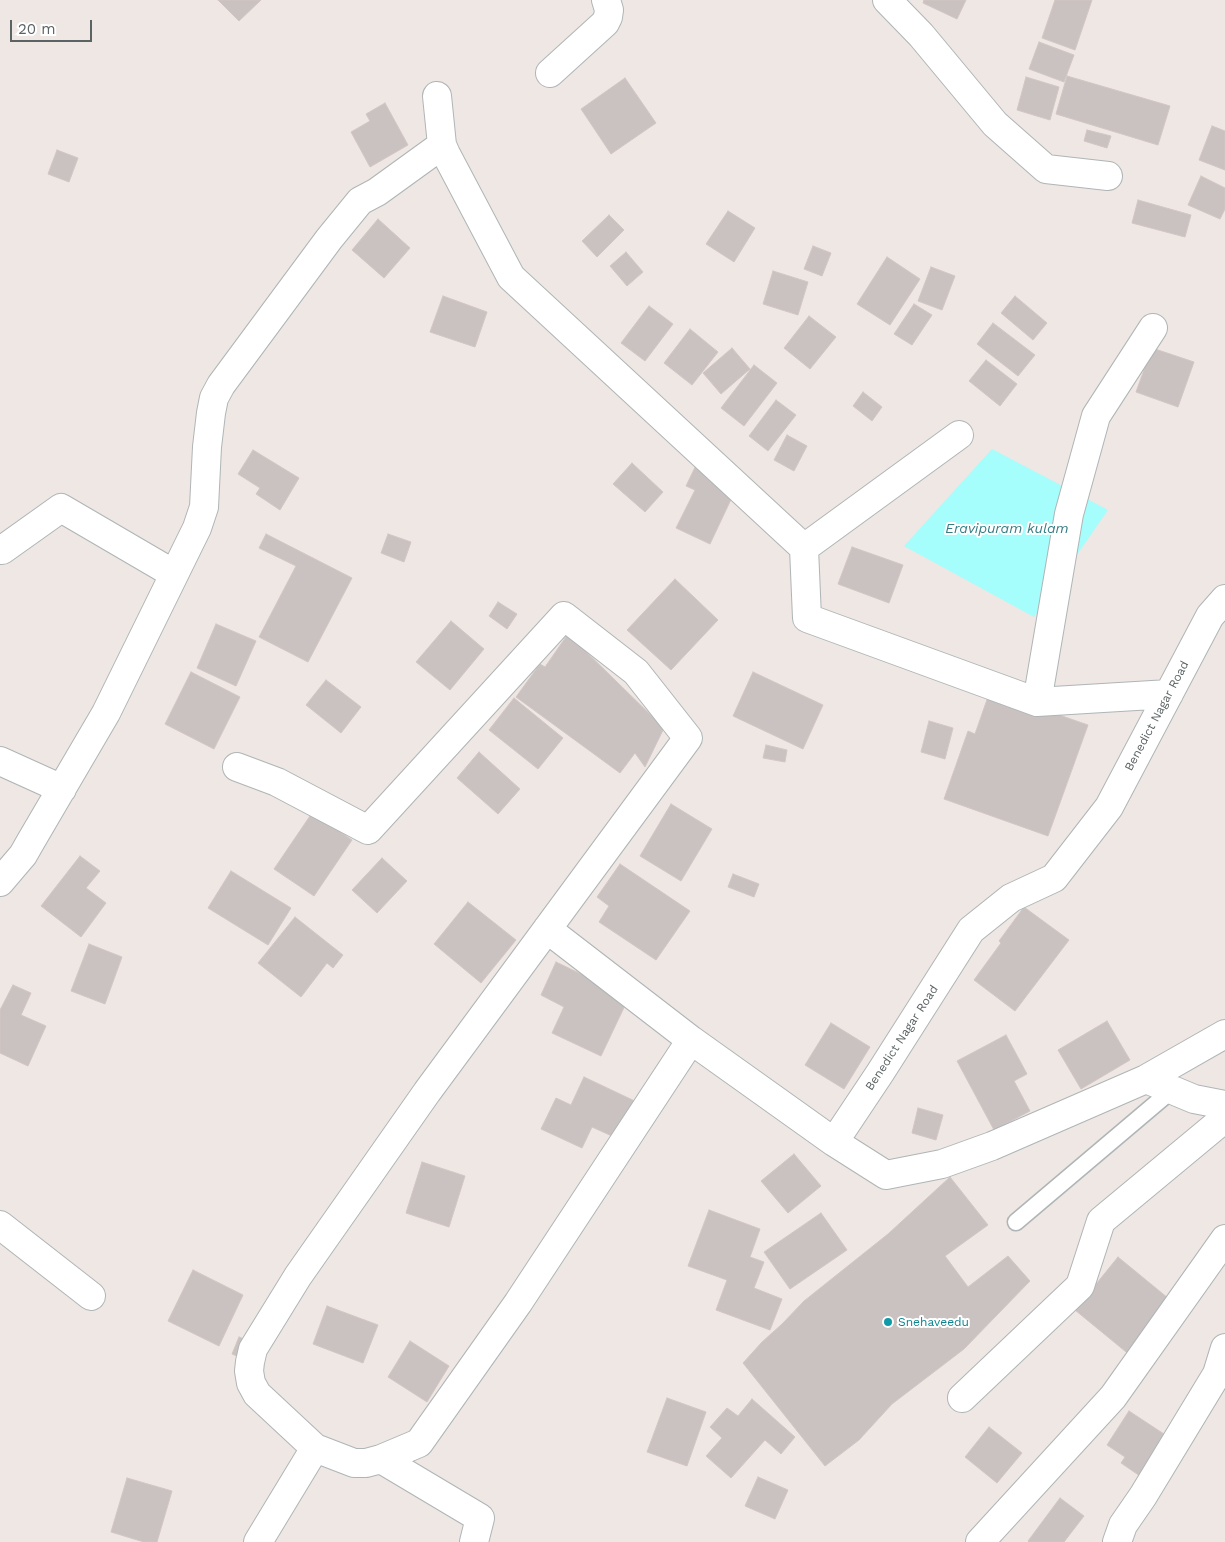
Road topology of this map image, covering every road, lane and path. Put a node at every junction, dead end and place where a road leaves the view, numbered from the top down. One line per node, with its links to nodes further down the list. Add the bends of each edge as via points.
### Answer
1 (606, 0): 3 (street, via 609,10 605,23)
2 (887, 0): 6 (street, via 921,35 995,124 1046,170)
3 (550, 73)
4 (437, 96): 5 (street)
5 (442, 144): 9 (street, via 511,277); 11 (street, via 360,201 221,384 211,413 204,507)
6 (1108, 176)
7 (1153, 328): 14 (street, via 1096,416 1069,514)
8 (959, 435): 9 (street)
9 (804, 548): 14 (street, via 807,618)
10 (0, 550): 11 (street, via 61,508)
11 (174, 574): 17 (street, via 106,713)
12 (1225, 599): 13 (street, Benedict Nagar Road, via 1210,616)
13 (1169, 694): 14 (street); 26 (street, Benedict Nagar Road, via 1109,807 1054,878 1011,898 971,930)
14 (1037, 702)
15 (0, 761): 17 (street)
16 (237, 767): 19 (street, via 277,782 368,830 564,616 636,672 688,738)
17 (62, 789): 18 (street, via 22,855)
18 (0, 882)
19 (547, 929): 21 (street); 33 (street, via 298,1276 253,1350 249,1371 257,1394)
20 (1225, 1034): 22 (street)
21 (691, 1040): 26 (street); 34 (street, via 518,1303 419,1442)
22 (1146, 1079): 23 (street); 26 (street, via 992,1146 942,1164 886,1175)
23 (1172, 1090): 24 (street); 27 (lane)
24 (1225, 1106)
25 (1225, 1118): 32 (street, via 1101,1221 1080,1286)
26 (834, 1142)
27 (1016, 1222)
28 (0, 1225): 30 (street)
29 (1225, 1239): 37 (street, via 1113,1397)
30 (91, 1296)
31 (1225, 1348): 38 (street, via 1217,1374 1123,1525)
32 (962, 1398)
33 (315, 1448): 34 (street, via 354,1463); 35 (street)
34 (381, 1459): 36 (street, via 480,1518)
35 (258, 1542)
36 (474, 1542)
37 (980, 1542)
38 (1117, 1542)

